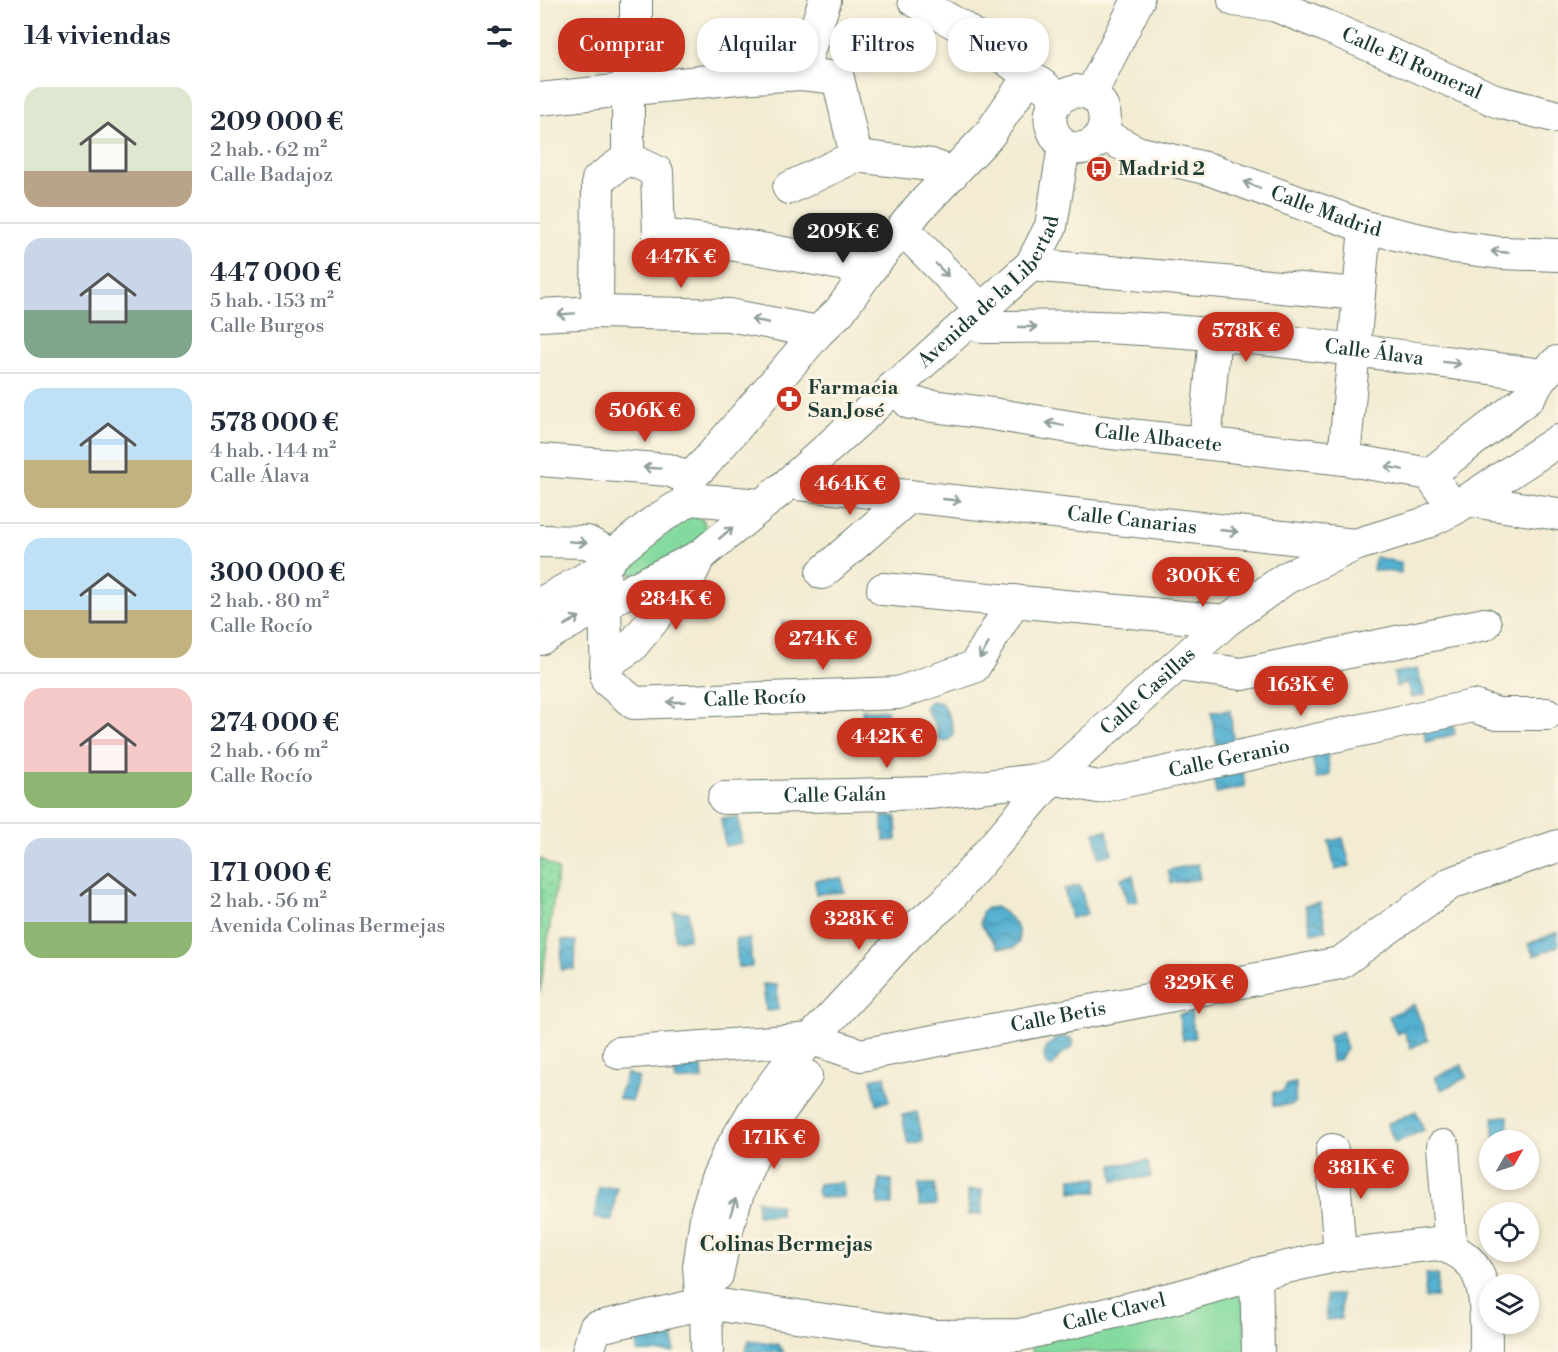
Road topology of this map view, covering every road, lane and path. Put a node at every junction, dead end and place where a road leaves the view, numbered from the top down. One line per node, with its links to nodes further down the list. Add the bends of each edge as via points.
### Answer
1 (636, 0): 9 (street)
2 (825, 0): 7 (street)
3 (914, 0): 8 (street, via 960,26)
4 (1138, 0): 10 (street)
5 (1234, 0): 6 (street, Calle El Romeral)
6 (1299, 6): 13 (street, Calle El Romeral, via 1499,102)
7 (801, 74): 9 (street); 16 (street, via 838,78)
8 (1029, 76): 12 (street); 18 (street, via 989,135)
9 (628, 88): 11 (street); 17 (street)
10 (1092, 94): 12 (street, via 1076,91); 14 (street, via 1105,118)
11 (540, 99)
12 (1058, 99): 15 (street, via 1050,123)
13 (1558, 117)
14 (1102, 134): 15 (street, via 1082,149); 20 (street, Calle Madrid, one-way to 14, via 1209,169 1137,152)
15 (1064, 146): 23 (street, Avenida de la Libertad, via 1051,226)
16 (856, 156): 18 (street, via 931,165); 19 (street)
17 (628, 158): 24 (street, via 657,172 658,235 801,255); 26 (street, via 598,180)
18 (953, 173): 21 (street)
19 (789, 188)
20 (1365, 227): 22 (street, Calle Madrid, one-way to 20, via 1447,246); 25 (street)
21 (903, 229): 24 (street); 27 (street, one-way to 27)
22 (1558, 255)
23 (1031, 265): 25 (street); 27 (street, Avenida de la Libertad)
24 (869, 270): 29 (street, via 840,311)
25 (1359, 294): 31 (street)
26 (597, 312): 28 (street, one-way to 28); 29 (street, one-way to 26, via 729,315)
27 (978, 314): 30 (street, Calle Álava, one-way to 30, via 983,327 1122,327); 33 (street, Avenida de la Libertad)
28 (540, 315)
29 (818, 332): 40 (street, via 707,461)
30 (1215, 335): 31 (street, Calle Álava); 35 (street)
31 (1353, 350): 32 (street, Calle Álava, one-way to 32); 36 (street)
32 (1551, 368): 38 (street, via 1528,398)
33 (894, 386): 35 (street, Calle Albacete, one-way to 33, via 1094,431 910,403); 39 (street, Avenida de la Libertad)
34 (1558, 441): 43 (street, Calle Casillas)
35 (1205, 442): 36 (street, Calle Albacete)
36 (1344, 459): 38 (street, Calle Albacete, one-way to 36)
37 (540, 460): 40 (street, one-way to 37, via 669,470)
38 (1430, 474): 43 (street)
39 (789, 483): 41 (street, Calle Canarias); 42 (street, Avenida de la Libertad)
40 (689, 489): 42 (street); 48 (street)
41 (910, 496): 46 (street, Calle Canarias, one-way to 46); 49 (street)
42 (760, 505): 47 (street, Avenida de la Libertad, one-way to 42)
43 (1460, 505): 44 (street); 46 (street, Calle Casillas, via 1423,524)
44 (1558, 514)
45 (540, 541): 48 (street, one-way to 48, via 587,542)
46 (1355, 545): 54 (street, Calle Casillas, via 1286,578)
47 (700, 556): 53 (street, Avenida de la Libertad); 58 (street, via 691,574 632,648)
48 (608, 562): 52 (street); 53 (street)
49 (822, 573)
50 (883, 589): 51 (street)
51 (1014, 601): 54 (street); 58 (street, Calle Rocío, one-way to 58, via 974,667 898,693 634,703)
52 (540, 604)
53 (603, 604): 56 (street, Avenida de la Libertad, one-way to 53); 58 (street)
54 (1226, 621): 57 (street, Calle Casillas)
55 (1485, 624): 57 (street, via 1242,674)
56 (540, 639)
57 (1178, 665): 60 (street, Calle Casillas)
58 (606, 672)
59 (1547, 714): 60 (street, Calle Geranio, via 1497,714 1473,706 1098,788)
60 (1052, 778): 61 (street, Calle Galán, via 929,793); 63 (street, Calle Casillas, via 945,903 910,932)
61 (724, 798)
62 (1558, 846): 63 (street, Calle Betis, via 1452,883 1340,963 861,1055)
63 (823, 1042): 64 (street); 70 (street, Calle Casillas, via 748,1166 725,1234 716,1281)
64 (619, 1053)
65 (1443, 1146): 67 (street)
66 (1332, 1150): 68 (street)
67 (1451, 1248): 68 (street, Calle Clavel, via 1436,1244); 75 (street, via 1480,1275)
68 (1340, 1255): 69 (street, Calle Clavel)
69 (1256, 1274): 71 (street, Calle Clavel); 74 (street)
70 (706, 1303): 71 (street, Calle Clavel, via 936,1336); 72 (street, via 595,1328); 73 (street)
71 (1020, 1343)
72 (588, 1352)
73 (707, 1352)
74 (1258, 1352)
75 (1486, 1352)

